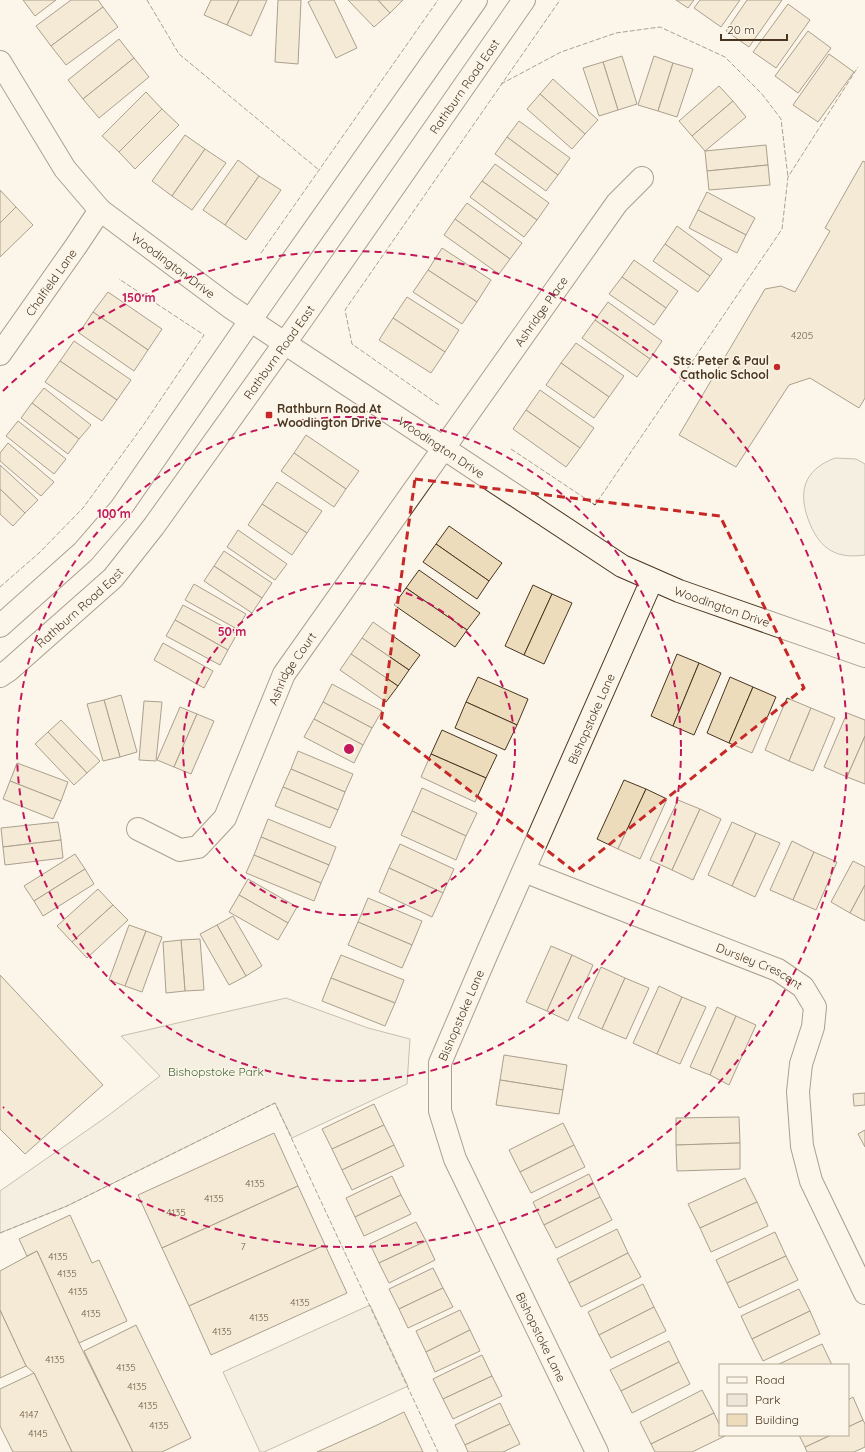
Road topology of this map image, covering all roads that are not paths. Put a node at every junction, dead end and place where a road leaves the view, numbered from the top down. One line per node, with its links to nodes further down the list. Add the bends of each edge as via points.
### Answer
1 (476, 0): 6 (street)
2 (524, 0): 7 (street, Rathburn Road East)
3 (0, 62): 5 (street, Woodington Drive, via 65,169)
4 (642, 178): 9 (street, Ashridge Place, via 617,203)
5 (100, 210): 6 (street, Woodington Drive); 8 (street, Chalfield Lane)
6 (250, 320): 7 (street, Woodington Drive); 11 (street, via 122,508 83,552)
7 (284, 344): 9 (street, Woodington Drive); 13 (street, Rathburn Road East, via 154,526 113,578)
8 (0, 354)
9 (443, 447): 10 (street, Woodington Drive, via 622,566); 14 (street, Ashridge Court, via 284,674 225,818 198,847 180,850)
10 (652, 580): 12 (street, Woodington Drive); 15 (street, Bishopstoke Lane)
11 (0, 626)
12 (865, 656)
13 (0, 676)
14 (138, 829)
15 (524, 871): 16 (street, Dursley Crescent, via 778,970 803,987 815,1007 813,1027 801,1064 798,1092 802,1146 811,1181); 17 (street, Bishopstoke Lane, via 440,1063 440,1111 455,1159)
16 (865, 1293)
17 (596, 1452)

